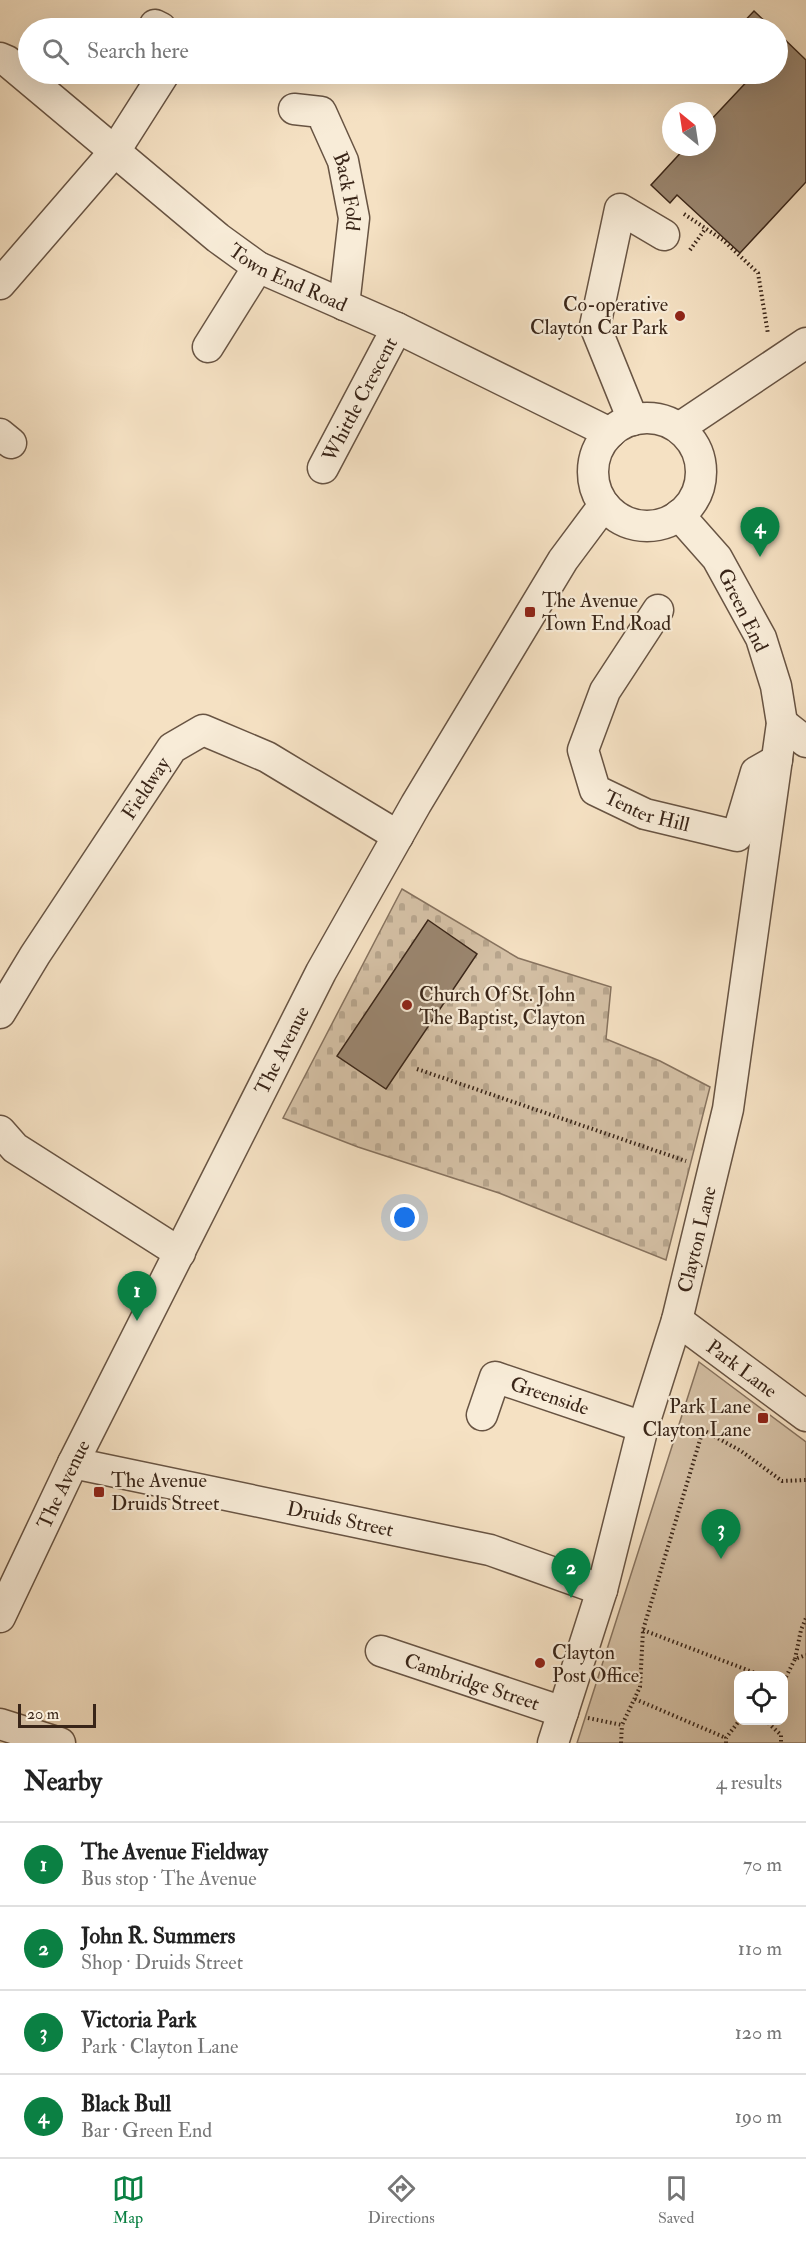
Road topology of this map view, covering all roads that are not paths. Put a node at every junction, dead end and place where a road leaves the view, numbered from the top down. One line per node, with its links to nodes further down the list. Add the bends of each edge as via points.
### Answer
1 (2, 63): 2 (street, Town End Road)
2 (18, 75)
3 (29, 84): 6 (street, Town End Road)
4 (158, 84): 6 (street)
5 (294, 109): 10 (street, Back Fold, via 321,112 343,161 354,218)
6 (115, 151): 8 (street, Town End Road); 9 (street)
7 (671, 222): 14 (street, via 620,210 595,326)
8 (258, 267): 10 (street, Town End Road); 13 (street)
9 (0, 284)
10 (344, 305): 11 (street, Town End Road)
11 (397, 328): 14 (street, Town End Road); 16 (street, Whittle Crescent)
12 (806, 343): 15 (street)
13 (208, 347)
14 (621, 426): 15 (street, via 649,418); 17 (street, via 600,445 594,460 596,491)
15 (679, 428): 18 (street, via 691,440 701,472 698,488)
16 (323, 468)
17 (604, 505): 18 (street, via 616,516 639,525 664,523); 23 (street, The Avenue, via 563,560)
18 (679, 515): 20 (street, Green End, via 717,558 761,638 776,686)
19 (657, 610): 22 (street, Tenter Hill, via 605,691 583,750 595,790 645,814 737,836 756,772)
20 (782, 723): 21 (street); 22 (street, Clayton Lane)
21 (806, 742)
22 (777, 760): 27 (street, Clayton Lane, via 728,1109)
23 (398, 836): 24 (street, Fieldway, via 267,757 203,730 172,748); 26 (street, The Avenue, via 321,972)
24 (0, 1013)
25 (0, 1131): 26 (street, via 15,1148)
26 (180, 1253): 31 (street, The Avenue)
27 (677, 1320): 29 (street, Park Lane); 30 (street, Clayton Lane)
28 (482, 1415): 30 (street, Greenside, via 495,1377)
29 (806, 1416)
30 (643, 1427): 33 (street, Clayton Lane)
31 (74, 1463): 32 (street, The Avenue); 33 (street, Druids Street, via 490,1550)
32 (10, 1566): 34 (street, The Avenue)
33 (602, 1590): 36 (street, Clayton Lane)
34 (0, 1617)
35 (381, 1651): 36 (street, Cambridge Street)
36 (563, 1712): 39 (street, Clayton Lane)
37 (0, 1724): 38 (street)
38 (60, 1743)
39 (553, 1743)

